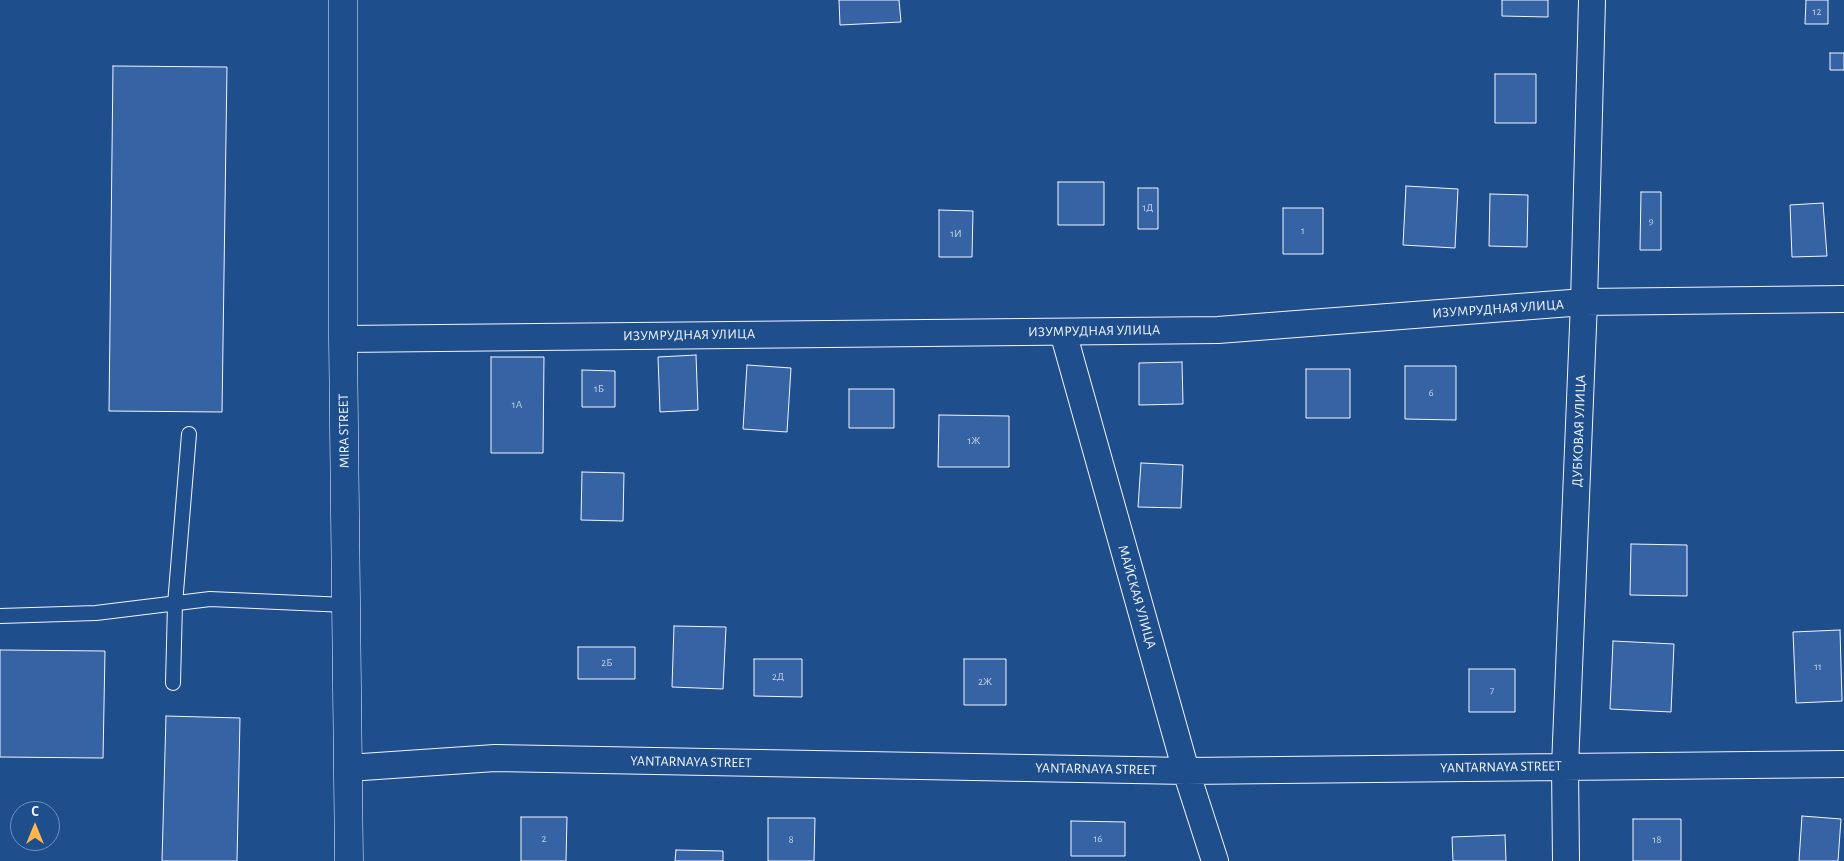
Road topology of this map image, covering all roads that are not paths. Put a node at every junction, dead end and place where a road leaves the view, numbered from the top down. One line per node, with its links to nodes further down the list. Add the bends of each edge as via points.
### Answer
1 (343, 0): 6 (main road, MIRA STREET)
2 (1592, 0): 4 (street, ДУБКОВАЯ УЛИЦА)
3 (1844, 300): 4 (street, ИЗУМРУДНАЯ УЛИЦА)
4 (1584, 302): 5 (street, ИЗУМРУДНАЯ УЛИЦА, via 1218,330); 13 (street, ДУБКОВАЯ УЛИЦА)
5 (1063, 332): 6 (street, ИЗУМРУДНАЯ УЛИЦА); 15 (street, МАЙСКАЯ УЛИЦА)
6 (343, 338): 9 (main road, MIRA STREET)
7 (189, 434): 8 (lane)
8 (175, 604): 9 (lane, via 210,599); 10 (lane, via 96,612); 11 (lane)
9 (346, 605): 14 (main road, MIRA STREET)
10 (0, 616)
11 (173, 683)
12 (1844, 764): 13 (street, YANTARNAYA STREET)
13 (1565, 766): 15 (street, YANTARNAYA STREET); 18 (street, ДУБКОВАЯ УЛИЦА)
14 (348, 768): 15 (street, YANTARNAYA STREET, via 495,758); 16 (main road, MIRA STREET)
15 (1186, 771): 17 (street, МАЙСКАЯ УЛИЦА)
16 (348, 861)
17 (1215, 861)
18 (1566, 861)

